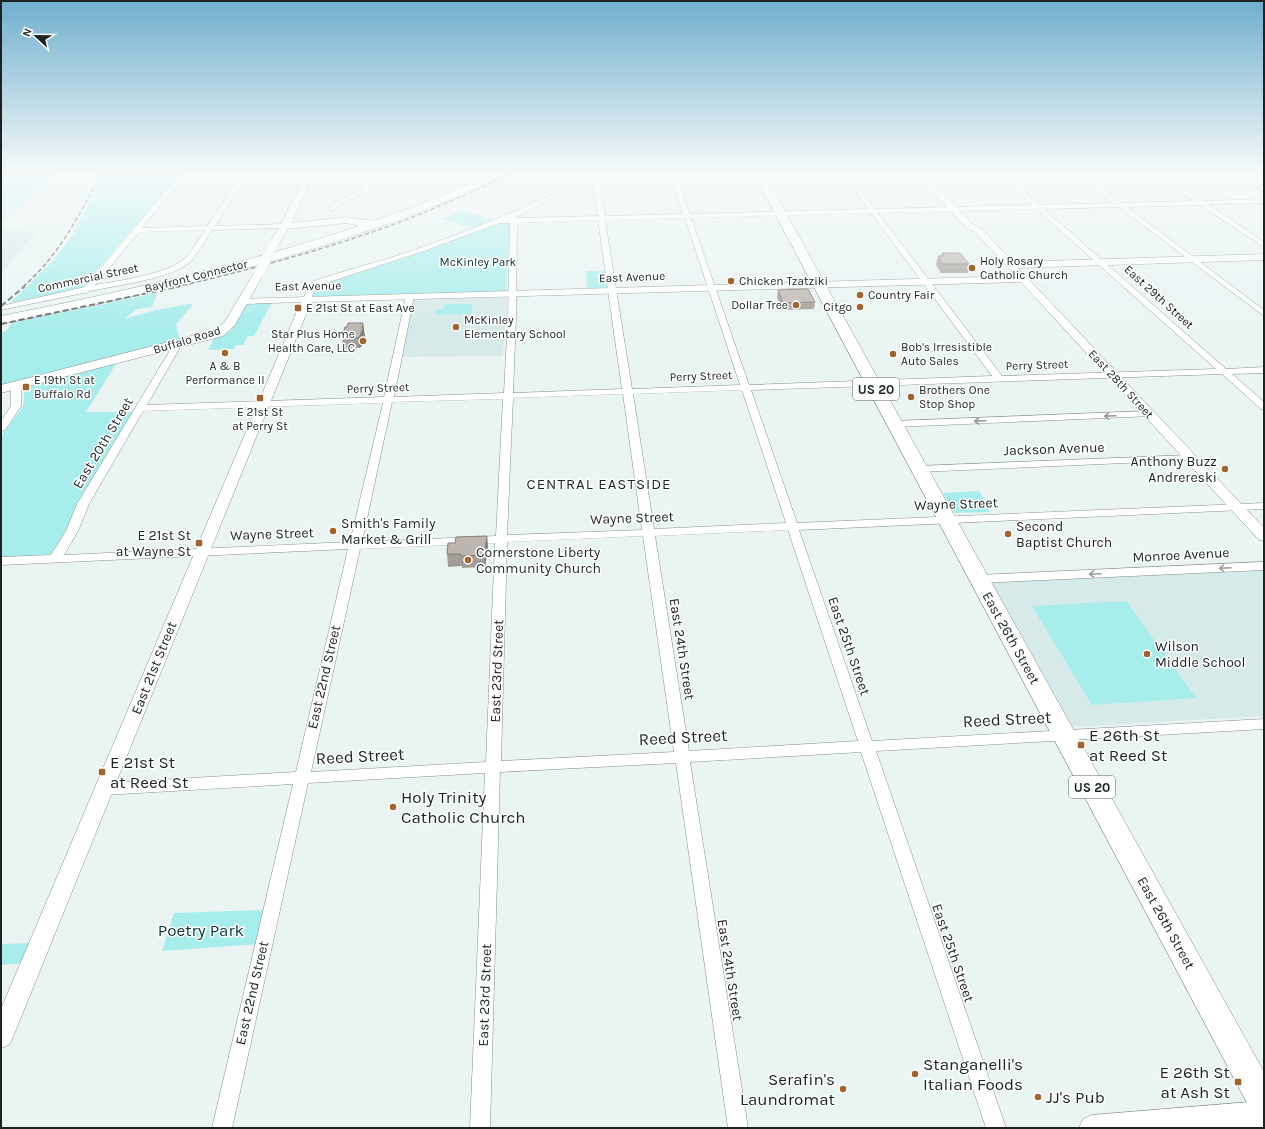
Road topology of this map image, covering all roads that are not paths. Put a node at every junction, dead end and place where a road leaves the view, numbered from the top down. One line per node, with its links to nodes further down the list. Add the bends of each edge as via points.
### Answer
1 (285, 226): 35 (main road, Buffalo Road, bridge)
2 (140, 227): 19 (street)
3 (259, 227): 17 (street)
4 (356, 227): 18 (highway, Bayfront Connector)
5 (362, 227): 39 (highway, Bayfront Connector, via 285,253 203,275)
6 (483, 227): 34 (street, via 318,283 313,286)
7 (514, 227): 32 (street, East 23rd Street)
8 (601, 227): 30 (street, East 24th Street)
9 (691, 227): 29 (street, East 25th Street)
10 (788, 227): 28 (main road, East 26th Street / US 20)
11 (885, 227): 27 (street)
12 (971, 227): 20 (street, East 28th Street)
13 (978, 227): 20 (street, East 28th Street)
14 (1061, 227): 24 (street, East 29th Street)
15 (1150, 227): 23 (street)
16 (1238, 227): 21 (street)
17 (210, 228): 19 (street); 31 (street, Commercial Street, via 188,260 178,267)
18 (349, 228): 38 (highway, Bayfront Connector, via 279,250 175,277)
19 (137, 230): 31 (street)
20 (978, 230): 25 (street, East 28th Street)
21 (1264, 244)
22 (1264, 257): 23 (street)
23 (1194, 260): 24 (street); 37 (street)
24 (1101, 262): 25 (street); 42 (street, East 29th Street)
25 (1009, 265): 26 (street, East 28th Street)
26 (1022, 279): 27 (street, East Avenue); 43 (street, East 28th Street)
27 (926, 281): 28 (street, East Avenue); 44 (street)
28 (819, 284): 29 (street, East Avenue); 45 (main road, East 26th Street / US 20)
29 (711, 288): 30 (street, East Avenue); 47 (street, East 25th Street)
30 (612, 290): 32 (street, East Avenue); 49 (street, East 24th Street)
31 (86, 291): 36 (street, Commercial Street)
32 (512, 293): 33 (street, East Avenue); 50 (street, East 23rd Street)
33 (410, 296): 34 (street, East Avenue); 51 (street, East 22nd Street)
34 (307, 299): 35 (street, East Avenue); 52 (street, East 21st Street)
35 (243, 301): 40 (main road, Buffalo Road, via 224,330)
36 (1, 308)
37 (1264, 314)
38 (1, 315)
39 (1, 320)
40 (178, 344): 46 (main road, Buffalo Road); 54 (street, East 20th Street)
41 (1264, 370): 42 (street, Perry Street)
42 (1223, 371): 43 (street, Perry Street); 53 (street, East 29th Street)
43 (1112, 375): 44 (street, Perry Street); 55 (street, East 28th Street)
44 (999, 379): 45 (street, Perry Street)
45 (873, 384): 47 (street, Perry Street); 56 (main road, East 26th Street / US 20)
46 (16, 385): 48 (main road, Buffalo Road); 57 (street, via 16,406)
47 (745, 388): 49 (street, Perry Street); 63 (street, East 25th Street)
48 (1, 389)
49 (627, 392): 50 (street, Perry Street); 64 (street, East 24th Street)
50 (508, 396): 51 (street, Perry Street); 66 (street, East 23rd Street)
51 (387, 400): 52 (street, Perry Street); 67 (street, East 22nd Street)
52 (263, 405): 54 (street, Perry Street); 68 (street, East 21st Street)
53 (1264, 407)
54 (140, 408): 69 (street, East 20th Street, via 83,504 72,531)
55 (1149, 414): 56 (street, one-way to 56); 58 (street, East 28th Street)
56 (895, 424): 59 (main road, East 26th Street / US 20)
57 (1, 428)
58 (1190, 458): 59 (street, Jackson Avenue); 61 (street, East 28th Street)
59 (919, 469): 62 (main road, East 26th Street / US 20)
60 (1264, 506): 61 (street, Wayne Street)
61 (1236, 507): 62 (street, Wayne Street); 65 (street, East 28th Street)
62 (947, 520): 63 (street, Wayne Street); 72 (main road, East 26th Street / US 20)
63 (792, 526): 64 (street, Wayne Street); 75 (street, East 25th Street)
64 (648, 533): 66 (street, Wayne Street); 76 (street, East 24th Street)
65 (1264, 537)
66 (502, 539): 67 (street, Wayne Street); 77 (street, East 23rd Street)
67 (353, 546): 68 (street, Wayne Street); 78 (street, East 22nd Street)
68 (202, 552): 69 (street, Wayne Street); 79 (street, East 21st Street)
69 (55, 559): 70 (street, Wayne Street)
70 (1, 561)
71 (1264, 566): 72 (street, Monroe Avenue, one-way to 72)
72 (979, 579): 74 (main road, East 26th Street / US 20)
73 (1264, 724): 74 (street, Reed Street)
74 (1064, 735): 75 (street, Reed Street); 81 (main road, East 26th Street / US 20)
75 (866, 746): 76 (street, Reed Street); 86 (street, East 25th Street)
76 (682, 756): 77 (street, Reed Street); 85 (street, East 24th Street)
77 (493, 767): 78 (street, Reed Street); 84 (street, East 23rd Street)
78 (301, 778): 79 (street, Reed Street); 83 (street, East 22nd Street)
79 (104, 789): 80 (street, East 21st Street)
80 (1, 1037)
81 (1264, 1103)
82 (1264, 1114): 87 (street)
83 (222, 1128)
84 (480, 1128)
85 (738, 1128)
86 (996, 1128)
87 (1092, 1128)

